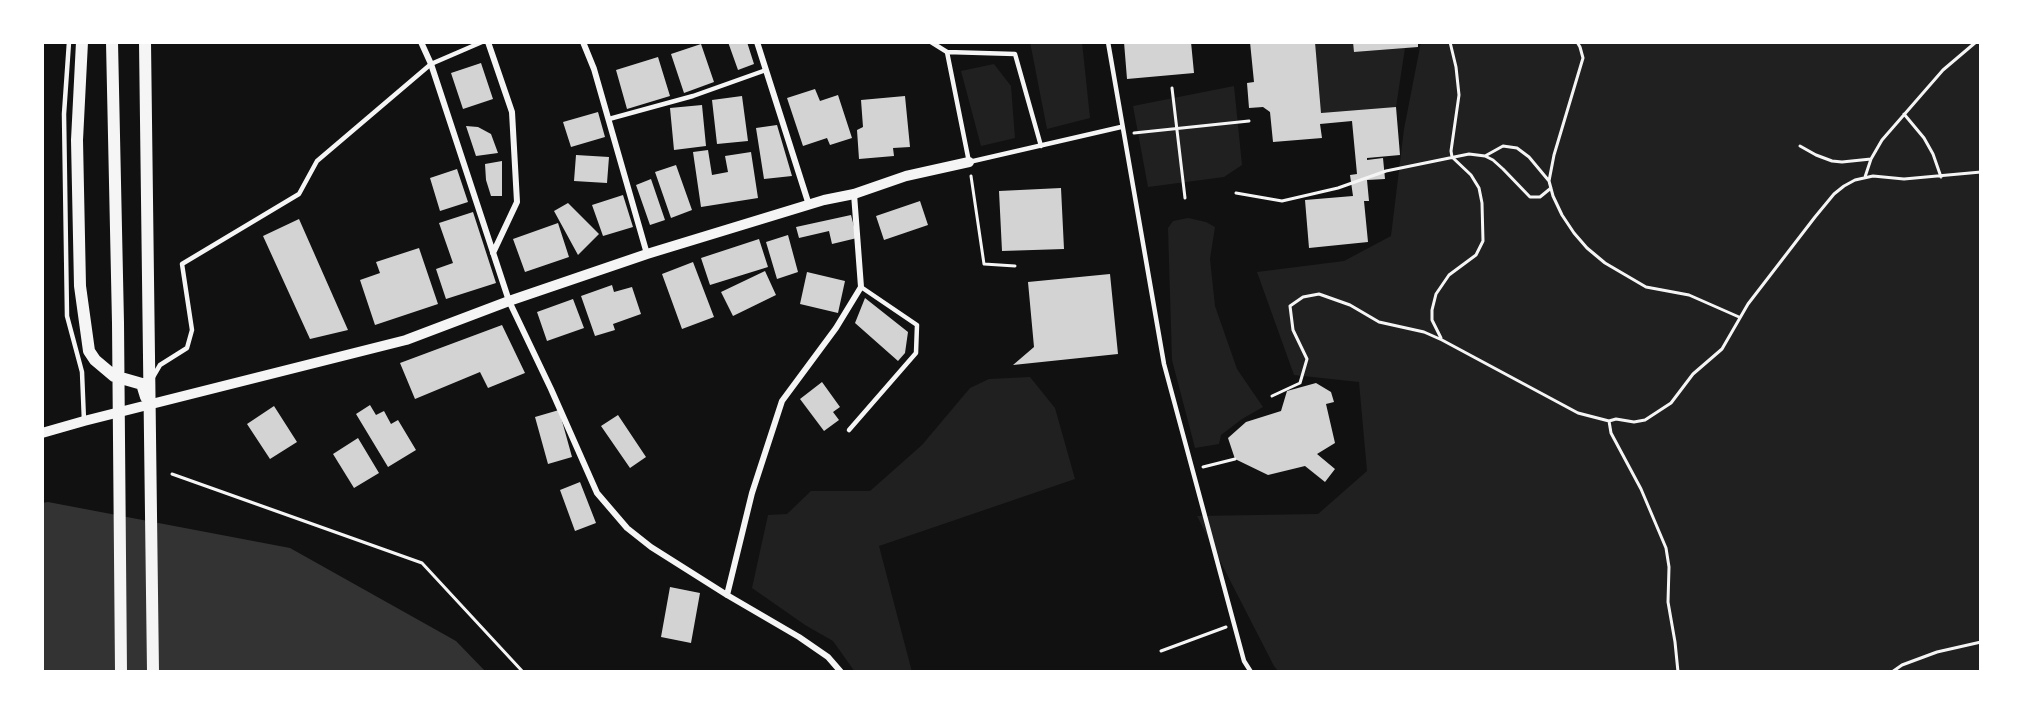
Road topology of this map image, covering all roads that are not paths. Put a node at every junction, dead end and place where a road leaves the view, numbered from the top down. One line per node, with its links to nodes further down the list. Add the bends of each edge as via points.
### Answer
1 (69, 42): 26 (lane, via 64,114 67,316 82,372)
2 (82, 42): 25 (main road, via 77,140 80,286 89,351 114,376 142,384)
3 (112, 42): 30 (main road)
4 (146, 42): 31 (main road)
5 (421, 42): 13 (street)
6 (482, 42): 13 (lane)
7 (488, 42): 21 (street, via 512,112 517,202)
8 (583, 42): 15 (street)
9 (757, 42): 14 (street)
10 (931, 42): 12 (lane)
11 (1108, 42): 16 (lane)
12 (947, 52): 17 (lane, via 1015,54); 18 (lane)
13 (431, 63): 21 (street); 25 (lane, via 317,161 299,194 182,264 192,330 187,348 160,365 154,375)
14 (766, 70): 15 (lane, via 693,96); 20 (street)
15 (609, 119): 22 (street)
16 (1121, 127): 17 (lane); 33 (lane, via 1164,364 1244,662)
17 (1041, 146): 18 (lane)
18 (969, 162): 19 (street, via 906,176)
19 (854, 194): 20 (street); 23 (street)
20 (809, 205): 22 (street)
21 (493, 253): 24 (street)
22 (647, 254): 24 (street)
23 (861, 287): 27 (lane, via 917,325 916,353); 29 (street, via 782,401 752,493)
24 (509, 301): 25 (street, via 406,340); 29 (street, via 597,493 627,528 651,547)
25 (150, 405): 26 (street)
26 (84, 420): 28 (street)
27 (849, 430)
28 (42, 433)
29 (727, 595): 32 (street, via 799,637 828,657)
30 (121, 672)
31 (153, 672)
32 (841, 672)
33 (1251, 672)

